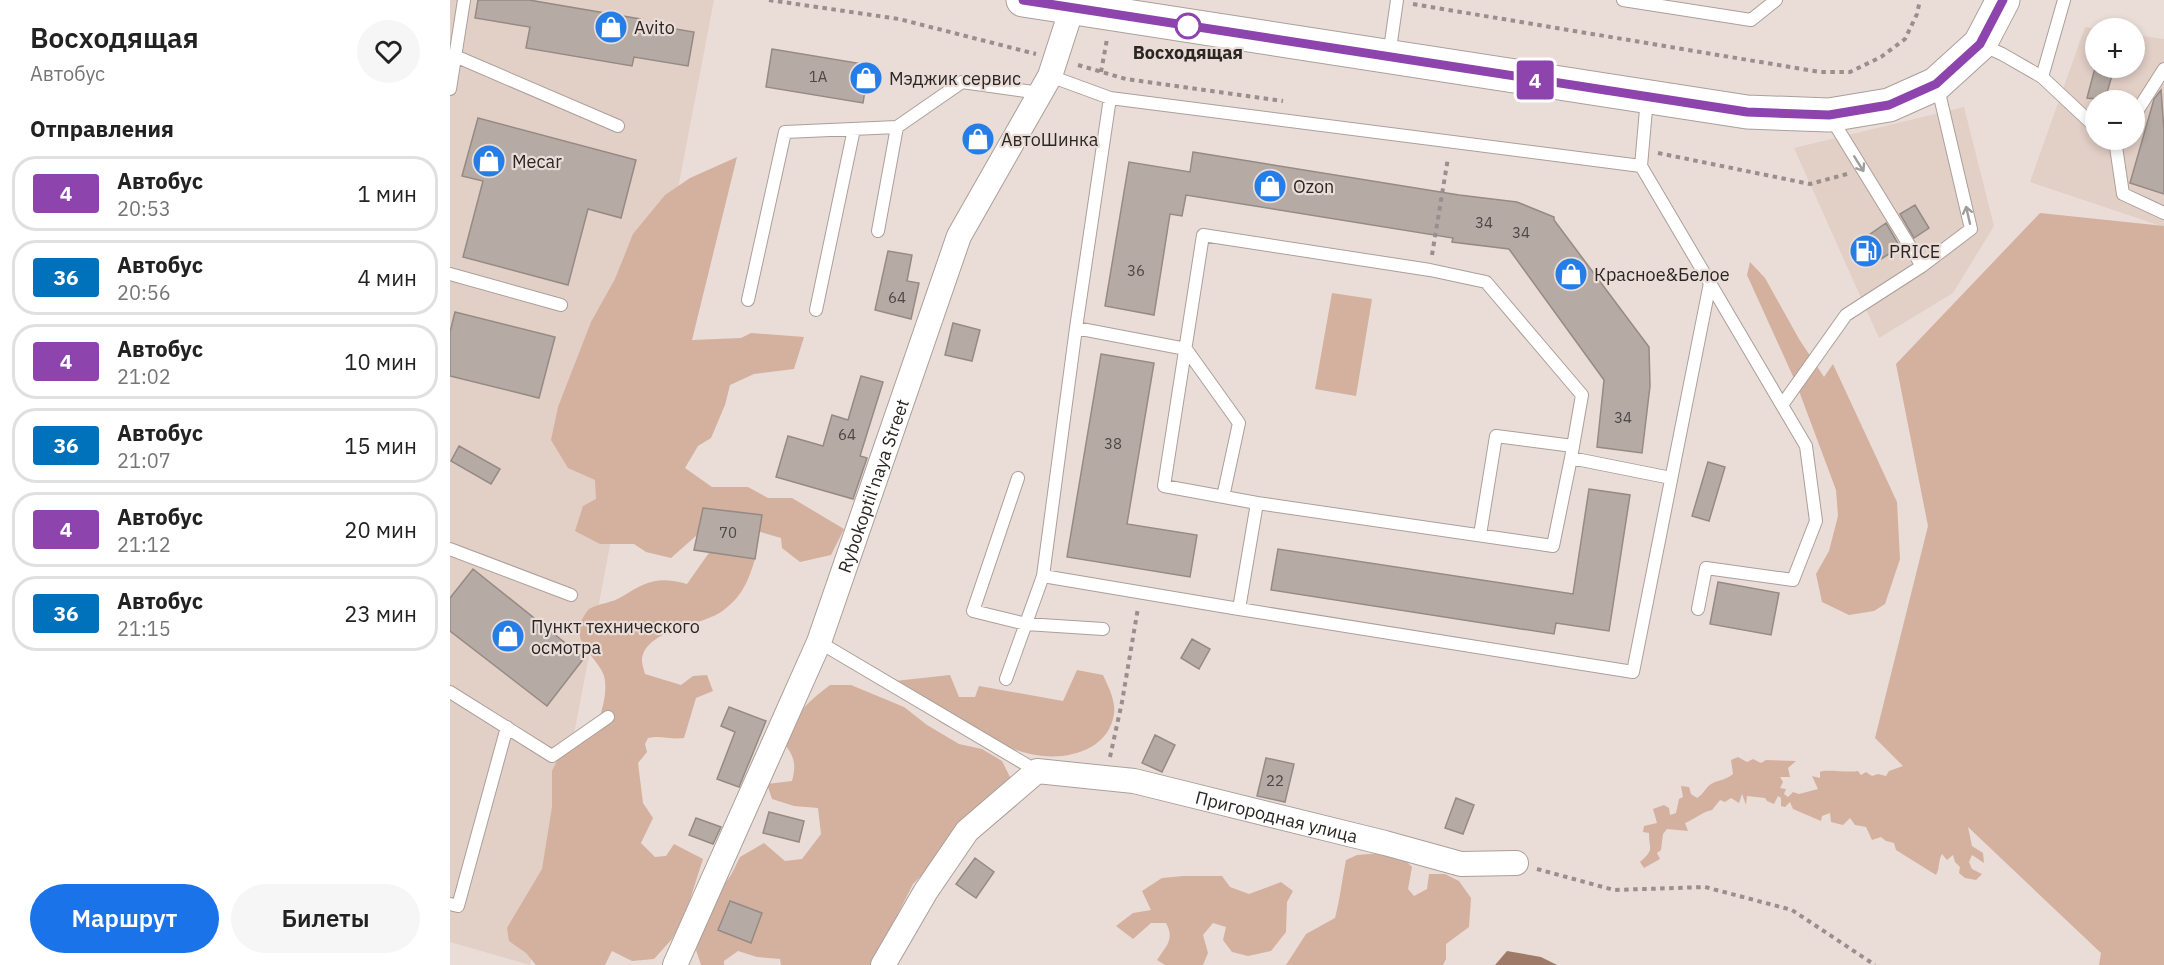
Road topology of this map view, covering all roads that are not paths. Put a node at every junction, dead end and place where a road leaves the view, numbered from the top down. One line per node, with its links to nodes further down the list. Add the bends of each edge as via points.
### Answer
1 (464, 0): 10 (lane)
2 (1023, 0): 8 (main road)
3 (1397, 0): 11 (lane)
4 (1623, 0): 5 (lane, via 1751,20)
5 (1776, 0)
6 (2003, 0): 9 (main road)
7 (2064, 0): 14 (lane)
8 (1072, 8): 11 (main road); 13 (street, Rybokoptil'naya Street)
9 (1980, 44): 14 (lane); 15 (main road)
10 (454, 48): 16 (lane); 22 (lane)
11 (1389, 57): 17 (main road)
12 (2164, 69): 19 (lane)
13 (1048, 76): 18 (lane); 23 (lane, via 962,82); 51 (street, Rybokoptil'naya Street, via 959,236)
14 (2042, 77): 21 (lane)
15 (1936, 84): 20 (main road, via 1889,105); 29 (lane, one-way to 15, via 1971,228)
16 (450, 89)
17 (1647, 97): 20 (main road, via 1747,112); 26 (lane)
18 (1110, 98): 26 (lane); 35 (lane)
19 (2145, 99)
20 (1829, 115): 29 (lane, one-way to 29)
21 (2085, 117)
22 (618, 126)
23 (897, 127): 24 (lane); 28 (lane)
24 (854, 129): 32 (lane, via 784,132); 34 (lane)
25 (2116, 150): 27 (lane, via 2123,194)
26 (1641, 166): 31 (lane)
27 (2164, 213)
28 (878, 231)
29 (1922, 266): 37 (lane, via 1846,315)
30 (450, 274): 33 (lane)
31 (1710, 283): 37 (lane); 40 (lane)
32 (748, 300)
33 (561, 305)
34 (816, 310)
35 (1076, 328): 36 (lane); 45 (lane)
36 (1185, 349): 38 (lane, via 1203,235 1486,282 1582,395); 41 (lane, via 1239,423); 41 (lane, via 1164,486)
37 (1782, 405): 48 (lane, via 1806,446 1816,521 1793,580 1706,568)
38 (1572, 452): 40 (lane); 43 (lane, via 1553,546); 43 (lane, via 1496,436)
39 (1018, 478): 49 (lane, via 973,611)
40 (1671, 478): 47 (lane, via 1633,672)
41 (1223, 497): 42 (lane)
42 (1257, 503): 43 (lane); 47 (lane)
43 (1480, 535)
44 (450, 549): 46 (lane)
45 (1043, 576): 47 (lane); 49 (lane)
46 (571, 595)
47 (1239, 609)
48 (1698, 609)
49 (1026, 624): 50 (lane); 52 (lane)
50 (1103, 629)
51 (819, 642): 56 (lane); 59 (street, Rybokoptil'naya Street)
52 (1006, 679)
53 (450, 692): 55 (lane)
54 (609, 717): 55 (lane, via 552,756)
55 (507, 727): 58 (lane, via 458,906)
56 (1037, 771): 57 (street, Пригородная улица, via 1134,781 1461,864); 60 (street, via 967,831)
57 (1516, 863)
58 (450, 904)
59 (675, 965)
60 (883, 965)

